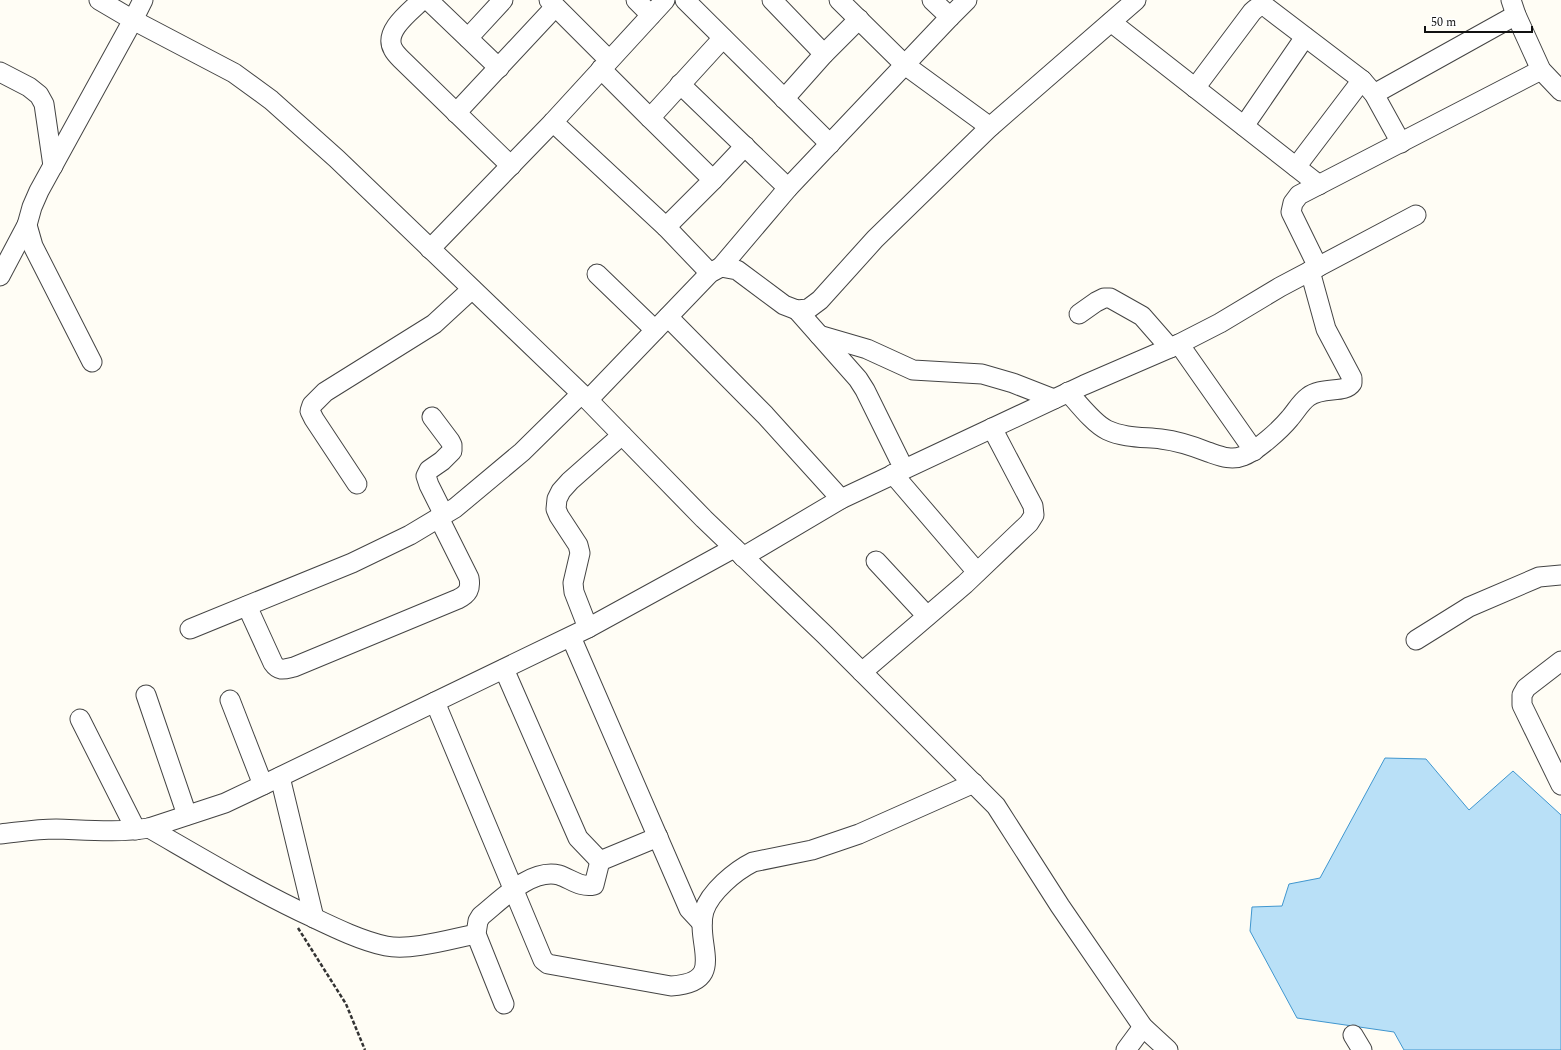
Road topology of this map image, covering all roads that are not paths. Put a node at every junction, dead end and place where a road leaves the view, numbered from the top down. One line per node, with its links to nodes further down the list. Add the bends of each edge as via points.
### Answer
1 (99, 0): 19 (street)
2 (143, 0): 19 (street)
3 (422, 0): 35 (street, via 393,30 390,38 392,48)
4 (428, 0): 22 (street)
5 (503, 0): 22 (street)
6 (636, 0): 16 (street)
7 (665, 0): 16 (street)
8 (685, 0): 23 (street)
9 (772, 0): 24 (street)
10 (839, 0): 18 (street)
11 (932, 0): 17 (street)
12 (967, 0): 17 (street)
13 (1136, 0): 20 (street)
14 (552, 4): 25 (street); 27 (street)
15 (1514, 8): 28 (street); 31 (street)
16 (651, 15): 25 (street)
17 (950, 17): 26 (street)
18 (860, 19): 24 (street); 26 (street)
19 (134, 20): 43 (street); 52 (street, via 234,73 271,100 337,159)
20 (1111, 22): 32 (street); 39 (street)
21 (1305, 36): 31 (street); 32 (street, via 1266,7 1260,6); 38 (street)
22 (468, 38): 27 (street)
23 (723, 38): 30 (street); 34 (street)
24 (824, 54): 34 (street)
25 (605, 65): 36 (street); 37 (street)
26 (905, 65): 39 (street); 41 (street)
27 (499, 68): 35 (street)
28 (1541, 70): 33 (street); 40 (street)
29 (0, 72): 43 (street, via 39,95 44,104)
30 (680, 84): 36 (street); 42 (street)
31 (1368, 87): 40 (street); 45 (street)
32 (1195, 88): 38 (street)
33 (1561, 92)
34 (784, 99): 41 (street)
35 (456, 113): 44 (street)
36 (650, 118): 46 (street)
37 (553, 122): 44 (street); 51 (street)
38 (1244, 126): 45 (street)
39 (990, 127): 58 (street, via 875,239 820,300 808,309)
40 (1401, 143): 47 (street)
41 (830, 144): 48 (street)
42 (744, 146): 46 (street); 48 (street)
43 (53, 166): 50 (street, via 39,191)
44 (511, 166): 52 (street)
45 (1296, 167): 47 (street)
46 (713, 180): 51 (street)
47 (1319, 185): 53 (street, via 1299,195 1293,203 1291,212)
48 (788, 188): 54 (street)
49 (1416, 215): 53 (street)
50 (27, 225): 56 (street); 63 (street, via 33,246)
51 (666, 227): 54 (street)
52 (430, 249): 57 (street)
53 (1314, 269): 62 (street, via 1220,323); 69 (street, via 1326,329 1352,378 1352,383 1345,389 1321,390 1312,394 1290,419)
54 (715, 270): 58 (street, via 737,270 784,305); 60 (street)
55 (597, 274): 60 (street)
56 (0, 276)
57 (472, 289): 65 (street); 71 (street, via 434,324 325,392 312,405 310,411 314,419)
58 (797, 310): 61 (street)
59 (1079, 314): 62 (street, via 1096,302 1110,298 1142,316)
60 (661, 324): 65 (street); 72 (street, via 765,415)
61 (819, 335): 64 (street, via 867,349 913,370 982,374); 70 (street, via 865,390)
62 (1174, 346): 64 (street); 69 (street)
63 (92, 362)
64 (1061, 396): 67 (street); 69 (street, via 1099,425 1120,435 1179,442 1228,458 1237,459)
65 (584, 397): 68 (street); 73 (street, via 522,452)
66 (432, 417): 73 (street, via 452,445 449,455 429,470 426,476)
67 (992, 428): 70 (street); 76 (street, via 1033,506 1034,515 1029,523)
68 (622, 435): 74 (street); 80 (street, via 570,481 557,499 556,509 578,545 580,553 573,582 574,592)
69 (1254, 451)
70 (899, 471): 72 (street); 76 (street)
71 (357, 484)
72 (841, 498): 74 (street)
73 (442, 516): 78 (street, via 410,535 352,562); 78 (street, via 469,578 469,590 458,599 294,668 280,670 273,663)
74 (739, 552): 80 (street); 86 (street)
75 (876, 561): 79 (street)
76 (977, 572): 79 (street)
77 (1561, 575): 83 (street, via 1540,577 1469,607)
78 (247, 606): 81 (street)
79 (927, 616): 86 (street)
80 (588, 628): 82 (street)
81 (190, 629)
82 (571, 637): 85 (street); 97 (street)
83 (1416, 640)
84 (1561, 661): 93 (street, via 1526,688 1522,695 1522,705)
85 (504, 669): 89 (street); 98 (street, via 578,838)
86 (862, 672): 92 (street)
87 (146, 695): 94 (street)
88 (230, 700): 91 (street)
89 (435, 702): 91 (street); 99 (street)
90 (80, 719): 95 (street)
91 (272, 781): 94 (street, via 225,803); 100 (street)
92 (974, 783): 101 (street, via 859,834 812,850 753,862 737,872 709,900); 104 (street, via 996,806 1060,906)
93 (1561, 785)
94 (188, 815): 95 (street)
95 (143, 829): 96 (street, via 48,830); 100 (street)
96 (0, 834)
97 (658, 837): 98 (street); 101 (street, via 688,908)
98 (600, 861): 99 (street, via 594,885 588,886 550,874 529,880)
99 (513, 889): 101 (street, via 543,960 548,964 589,972 671,986 693,982 705,966); 102 (street, via 481,916)
100 (314, 918): 102 (street, via 386,946 422,945)
101 (702, 923)
102 (476, 934): 103 (street)
103 (504, 1004)
104 (1143, 1027): 105 (street); 106 (street)
105 (1126, 1050)
106 (1168, 1050)

